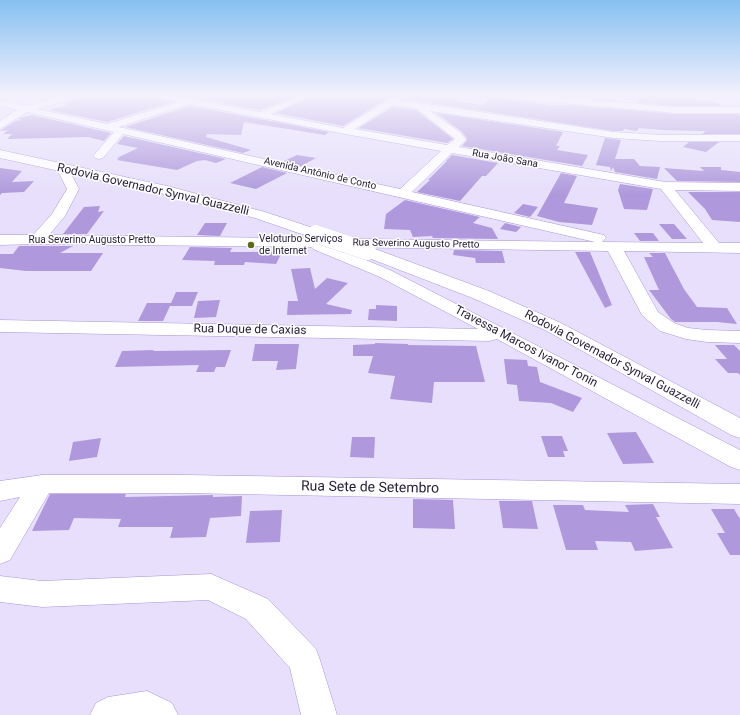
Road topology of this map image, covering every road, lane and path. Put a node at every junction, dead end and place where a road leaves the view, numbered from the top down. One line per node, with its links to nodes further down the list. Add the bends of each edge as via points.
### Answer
1 (114, 128): 6 (street, Avenida Antônio de Conto)
2 (331, 128): 7 (street, Rua João Sana)
3 (349, 128): 7 (street)
4 (448, 128): 9 (street, via 461,140)
5 (570, 128): 8 (street, via 661,138)
6 (121, 130): 11 (street); 15 (street, Avenida Antônio de Conto)
7 (345, 131): 9 (street, Rua João Sana)
8 (740, 138)
9 (450, 149): 13 (street, Rua João Sana); 15 (street)
10 (0, 154): 12 (main road, Rodovia Governador Synval Guazzelli)
11 (99, 156)
12 (63, 168): 16 (main road, Rodovia Governador Synval Guazzelli, via 260,215); 17 (street, via 73,188 58,216)
13 (664, 186): 14 (street, Rua João Sana); 21 (street)
14 (740, 187)
15 (404, 193): 20 (street, Avenida Antônio de Conto)
16 (313, 238): 17 (street, Rua Severino Augusto Pretto); 19 (street, Rua Severino Augusto Pretto); 24 (street, Travessa Marcos Ivanor Tonin); 26 (main road, Rodovia Governador Synval Guazzelli, bridge, via 367,251 482,295 554,327)
17 (37, 239): 18 (street, Rua Severino Augusto Pretto)
18 (0, 240)
19 (613, 246): 20 (street, Rua Severino Augusto Pretto); 25 (street, via 651,315 667,327 707,336)
20 (640, 247): 21 (street)
21 (715, 248): 22 (street)
22 (740, 248)
23 (0, 326): 24 (street, Rua Duque de Caxias, via 474,335)
24 (500, 333): 27 (street, Travessa Marcos Ivanor Tonin)
25 (740, 337)
26 (740, 429)
27 (740, 461)
28 (42, 484): 29 (street, Rua Sete de Setembro); 30 (street, Rua Sete de Setembro, via 185,484); 31 (street)
29 (0, 491)
30 (740, 494)
31 (0, 552)
32 (0, 589): 35 (street, via 42,594 211,587 257,609 304,660)
33 (108, 715): 34 (street, via 147,708)
34 (160, 715)
35 (319, 715)

